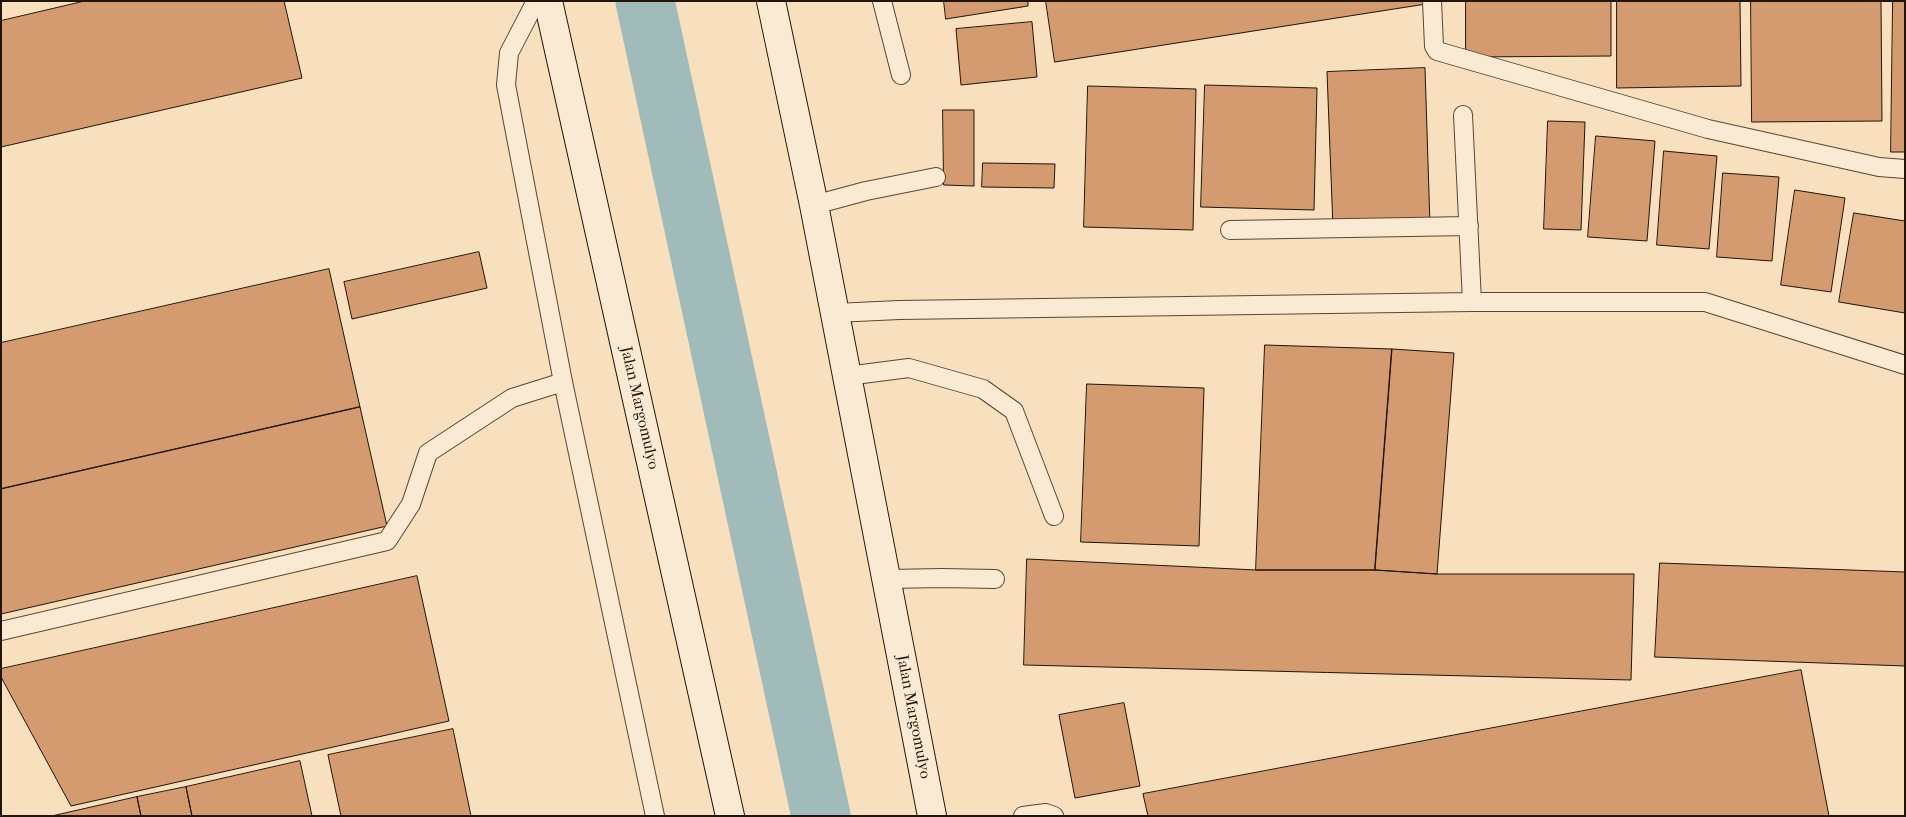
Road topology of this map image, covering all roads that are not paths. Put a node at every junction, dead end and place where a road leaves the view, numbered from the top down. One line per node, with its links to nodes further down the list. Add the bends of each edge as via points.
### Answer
1 (536, 1): 17 (lane, via 509,53 506,85)
2 (548, 1): 23 (main road, Jalan Margomulyo)
3 (771, 1): 10 (main road, Jalan Margomulyo)
4 (882, 1): 6 (lane)
5 (1432, 1): 8 (lane, via 1437,51 1708,129 1879,167)
6 (901, 75)
7 (1463, 115): 11 (lane)
8 (1905, 169)
9 (936, 178): 10 (lane)
10 (814, 205): 14 (main road, Jalan Margomulyo)
11 (1469, 226): 12 (lane); 13 (lane)
12 (1230, 230)
13 (1472, 302): 14 (lane); 15 (lane, via 1705,302)
14 (835, 313): 16 (main road, Jalan Margomulyo)
15 (1905, 366)
16 (847, 376): 18 (lane, via 909,368 983,389 1014,411); 19 (main road, Jalan Margomulyo)
17 (563, 382): 21 (lane, via 512,398 428,453 411,504 387,541); 22 (lane)
18 (1054, 516)
19 (886, 579): 20 (lane); 24 (main road, Jalan Margomulyo)
20 (995, 579)
21 (1, 631)
22 (655, 816)
23 (730, 816)
24 (932, 816)
25 (1023, 816): 26 (lane, via 1046,812)
26 (1054, 816)

